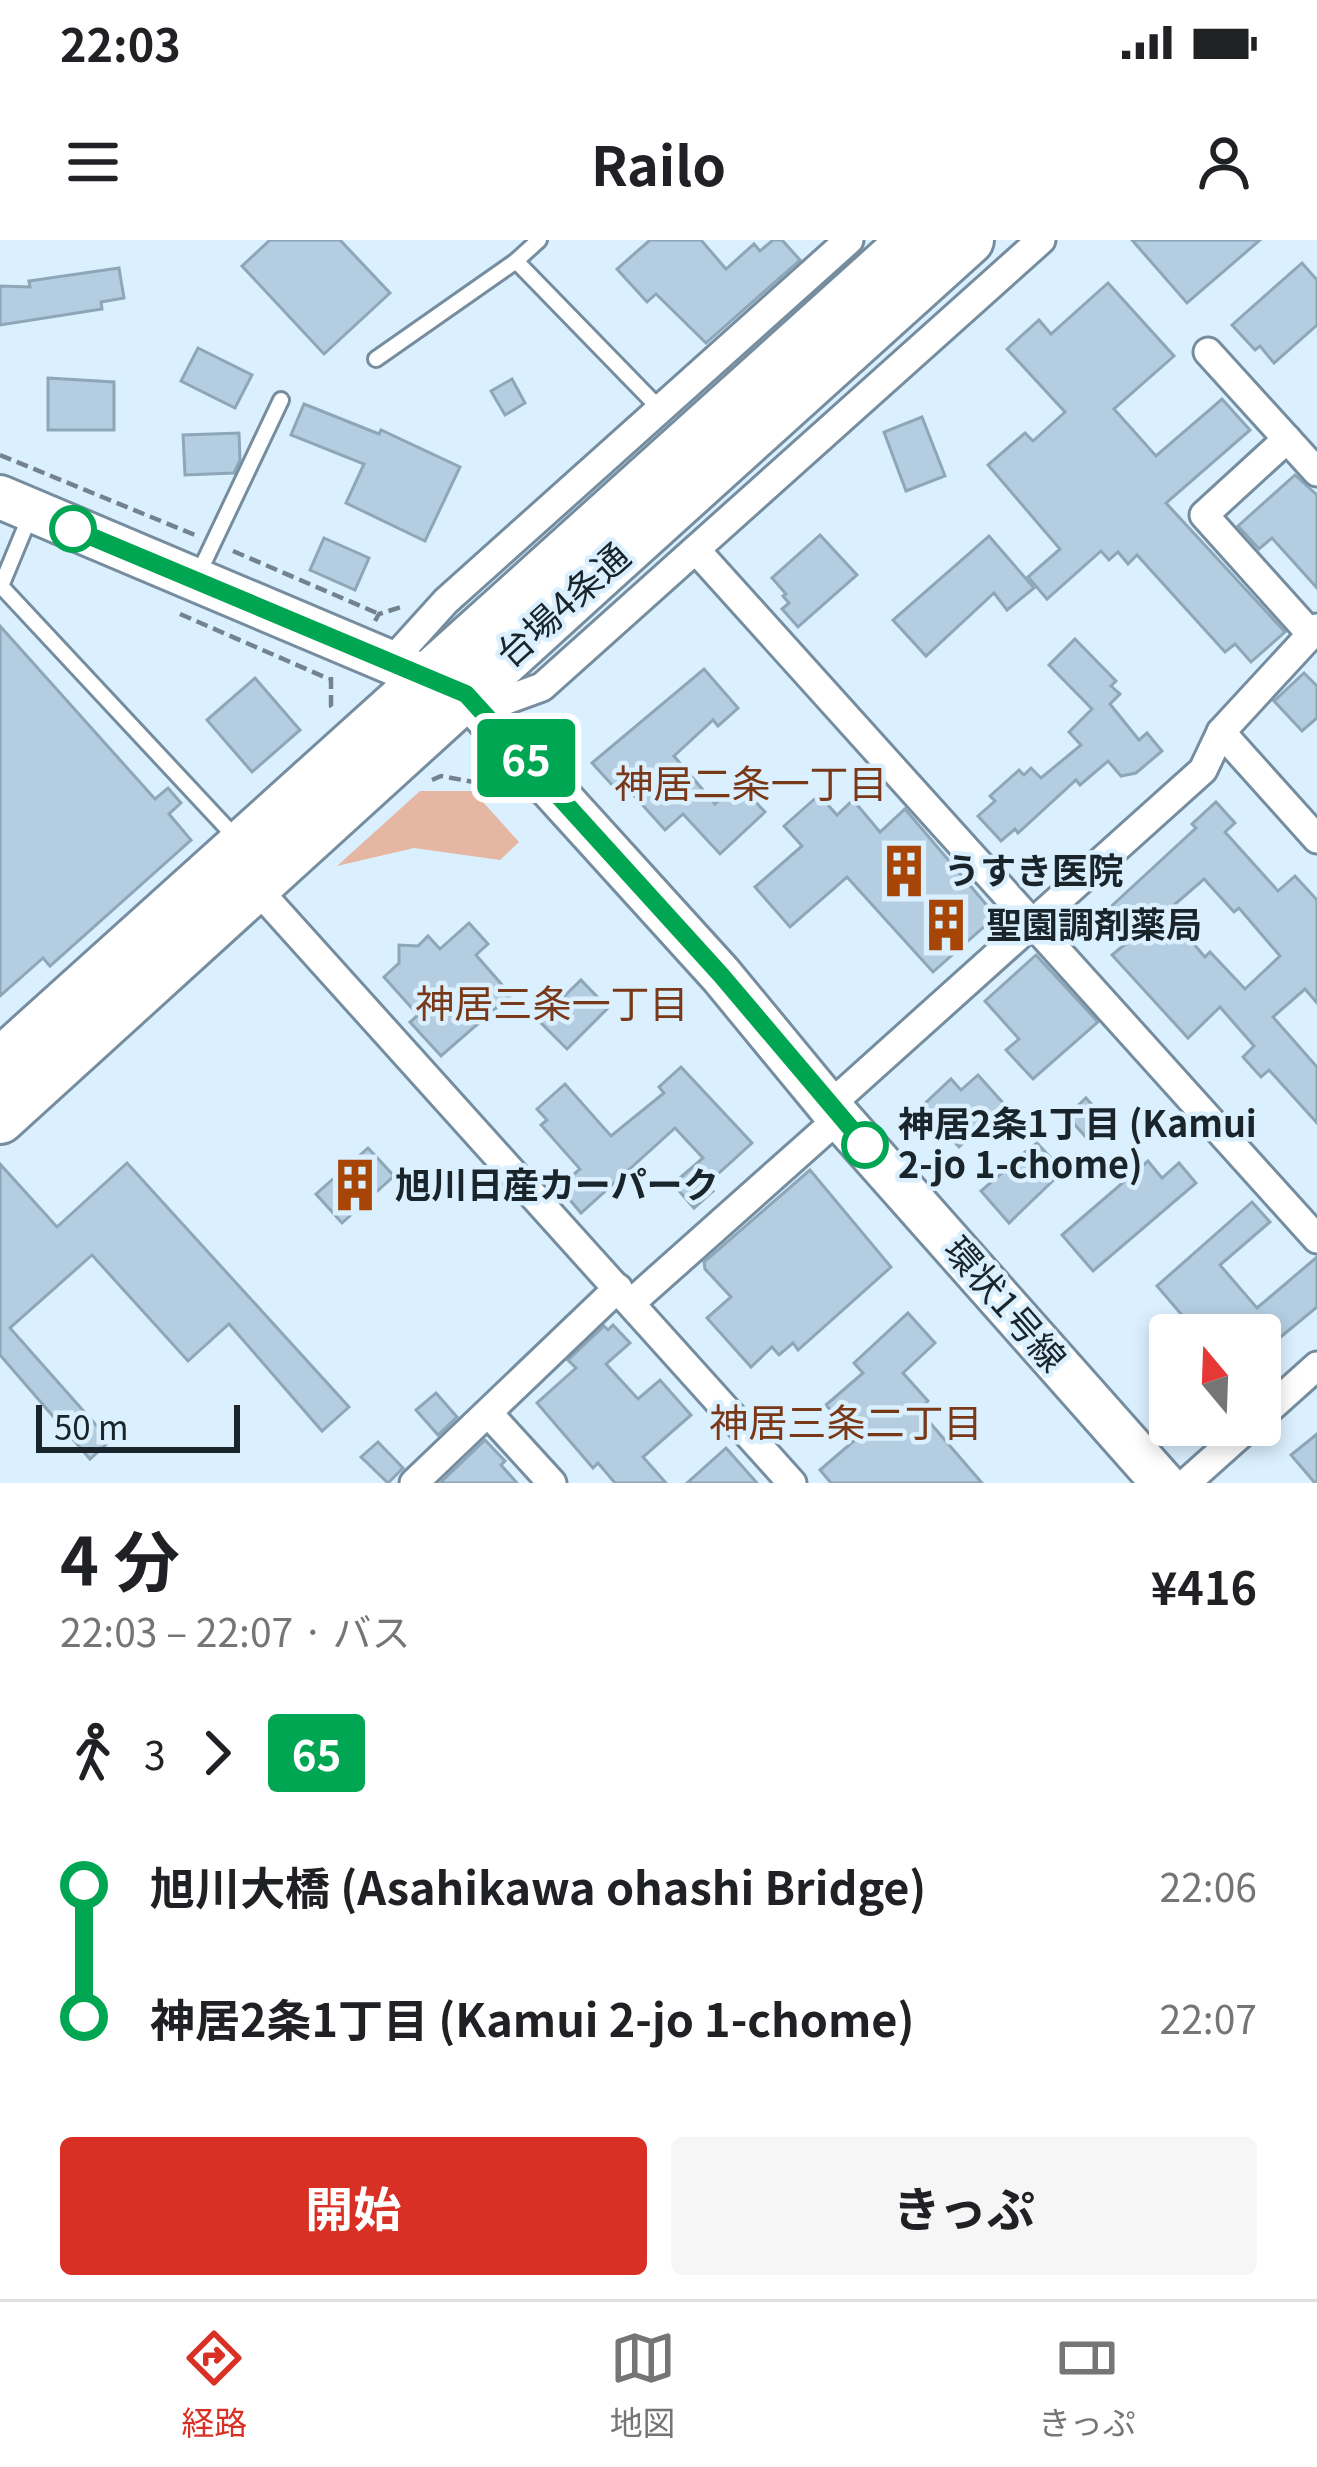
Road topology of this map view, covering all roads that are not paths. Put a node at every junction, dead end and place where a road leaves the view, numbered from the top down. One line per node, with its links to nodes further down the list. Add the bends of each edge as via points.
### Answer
1 (539, 240): 6 (lane)
2 (849, 240): 10 (street)
3 (913, 240): 18 (highway, 台場4条通)
4 (969, 240): 18 (highway, 台場4条通)
5 (1041, 240): 14 (street)
6 (517, 261): 8 (lane); 10 (lane)
7 (1208, 352): 11 (street)
8 (376, 358)
9 (281, 400): 15 (lane)
10 (660, 409): 18 (street, via 446,601)
11 (1287, 439): 12 (street); 17 (street, via 1204,515)
12 (1317, 472)
13 (16, 504): 15 (main road, 環状1号線); 16 (lane)
14 (696, 550): 18 (street, via 542,687); 22 (street)
15 (195, 582): 18 (main road, 環状1号線)
16 (0, 585): 21 (lane)
17 (1314, 631): 19 (street)
18 (441, 687): 21 (highway, 台場4条通); 24 (main road, 環状1号線, via 721,975)
19 (1221, 732): 20 (street); 22 (street, via 1203,770)
20 (1317, 839)
21 (242, 863): 23 (highway, 台場4条通); 25 (highway, 台場4条通); 27 (street)
22 (1032, 923): 24 (street); 26 (street)
23 (0, 1063)
24 (834, 1111): 27 (street); 35 (main road, 環状1号線)
25 (0, 1119)
26 (1317, 1240)
27 (625, 1296): 30 (street); 34 (street)
28 (1317, 1366): 29 (street)
29 (1281, 1398)
30 (489, 1414): 32 (street); 33 (street)
31 (1227, 1446): 36 (street)
32 (414, 1483)
33 (552, 1483)
34 (792, 1483)
35 (1163, 1483)
36 (1186, 1483)

